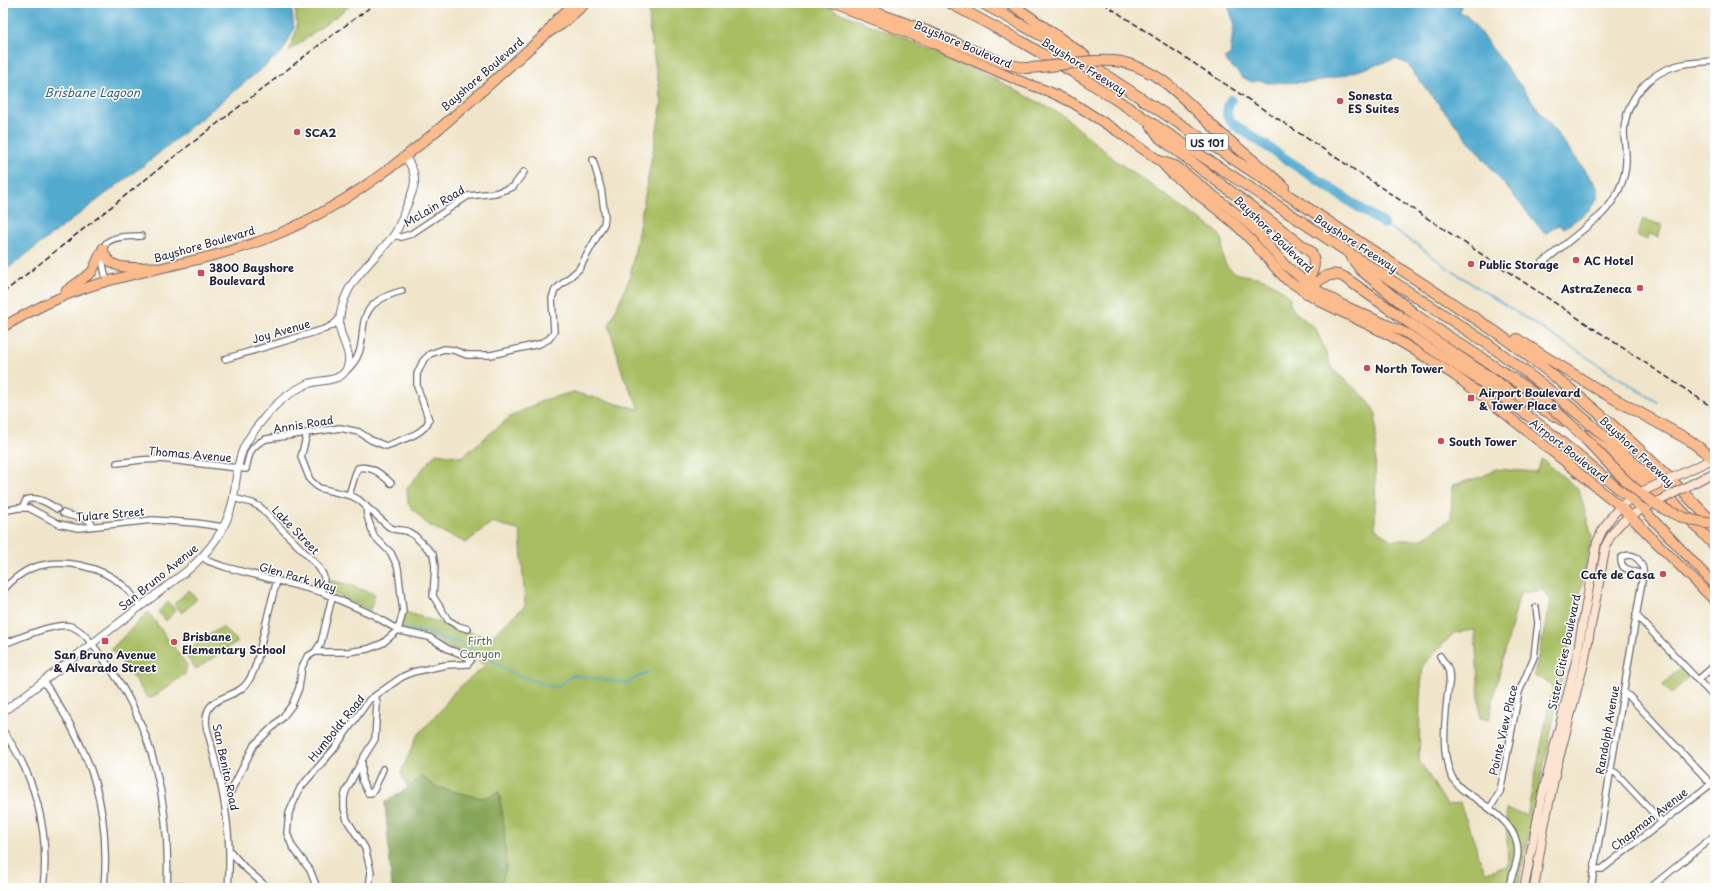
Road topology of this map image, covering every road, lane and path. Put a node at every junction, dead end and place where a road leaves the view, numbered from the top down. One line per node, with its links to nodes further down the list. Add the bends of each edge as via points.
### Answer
1 (575, 3): 9 (main road, Bayshore Boulevard, via 556,19)
2 (586, 3): 9 (main road, Bayshore Boulevard, via 561,25)
3 (831, 3): 12 (main road, Bayshore Boulevard, via 928,41 1008,77)
4 (851, 3): 8 (main road, Bayshore Boulevard)
5 (950, 3): 13 (highway, Bayshore Freeway / US 101, via 1063,66)
6 (982, 3): 11 (highway, Bayshore Freeway / US 101)
7 (1010, 3): 11 (highway, via 1072,46)
8 (863, 8): 12 (main road, Bayshore Boulevard, via 953,46); 17 (highway, bridge, via 1003,63 1025,68 1097,60 1122,62 1146,70 1167,83)
9 (546, 34): 14 (main road, Bayshore Boulevard)
10 (1715, 61): 22 (street, via 1687,63 1665,70 1639,90 1626,117 1626,166 1621,186 1601,215)
11 (1104, 74): 17 (highway, Bayshore Freeway / US 101)
12 (1041, 88): 26 (main road, Bayshore Boulevard, via 1089,113 1160,161 1176,166 1241,217)
13 (1149, 122): 21 (highway, Bayshore Freeway / US 101); 26 (highway, via 1160,138 1311,252 1314,268)
14 (405, 157): 18 (street, via 413,168 414,185); 23 (main road, Bayshore Boulevard, via 353,195 299,225 239,248)
15 (593, 160): 33 (street, Annis Road, via 601,188 604,224 580,269 555,290 552,298 554,332 549,339 539,344 491,355 467,355 444,349 430,354 423,361 417,380 429,420 427,426 422,431 386,446 349,429 336,428)
16 (524, 172): 18 (street, McLain Road, via 513,187 468,196 411,234 401,237)
17 (1310, 210): 24 (highway, Bayshore Freeway / US 101)
18 (394, 235): 29 (street, via 351,286)
19 (141, 236): 20 (street, via 114,238)
20 (103, 248): 23 (main road, via 109,262 118,266); 25 (street, via 102,258); 28 (main road, via 92,272)
21 (1348, 252): 50 (highway, bridge, via 1360,270 1405,307 1521,384 1567,420 1647,499 1682,517); 53 (highway, Bayshore Freeway / US 101, via 1475,335 1546,387 1633,462)
22 (1542, 263)
23 (171, 266): 25 (main road, Bayshore Boulevard)
24 (1398, 268): 34 (highway, via 1602,392 1689,440); 50 (highway, Bayshore Freeway / US 101, via 1496,332 1567,385 1643,452)
25 (107, 282): 28 (main road, Bayshore Boulevard)
26 (1306, 288): 41 (main road, Airport Boulevard, via 1406,333 1442,355 1546,429); 43 (main road, Airport Boulevard, via 1329,306 1389,335 1454,375); 53 (highway, via 1329,275 1339,274 1344,277 1513,393 1588,436)
27 (402, 291): 32 (street, via 382,299 369,308 362,326 359,356)
28 (52, 301): 30 (main road, Bayshore Boulevard)
29 (340, 317): 31 (street, Joy Avenue, via 325,329); 32 (street, via 340,330 349,361)
30 (3, 327)
31 (225, 358)
32 (346, 370): 36 (street, San Bruno Avenue, via 339,377 303,386 272,409 244,448)
33 (307, 434): 36 (street, Annis Road, via 257,443 252,449 246,469); 39 (street, via 301,457 310,480 319,488)
34 (1714, 459): 37 (main road); 41 (main road, Sister Cities Boulevard, bridge)
35 (117, 463): 36 (street, Thomas Avenue, via 161,459)
36 (238, 469): 40 (street, San Bruno Avenue)
37 (1714, 474): 46 (main road, Sister Cities Boulevard, bridge)
38 (391, 483): 39 (street, via 373,470 366,467 358,468)
39 (349, 495): 42 (street)
40 (233, 498): 52 (street, San Bruno Avenue); 59 (street, Lake Street, via 260,507 315,563 323,572)
41 (1631, 498): 43 (main road, Sister Cities Boulevard); 46 (main road, Airport Boulevard)
42 (366, 506): 65 (street, via 388,526 415,536 432,554 435,567 433,596 448,620); 66 (street, via 374,536 391,553 398,568 403,612)
43 (1620, 506): 49 (main road, Airport Boulevard); 100 (main road, Sister Cities Boulevard, via 1606,523 1598,542 1579,647 1542,796)
44 (22, 507): 45 (street, via 26,500 31,498); 47 (street); 51 (street, Tulare Street, via 37,511 58,524 78,528)
45 (57, 509)
46 (1643, 509): 49 (main road, Sister Cities Boulevard); 57 (main road, Airport Boulevard)
47 (3, 511)
48 (63, 513): 51 (street, via 69,517 87,518)
49 (1630, 515): 61 (main road, Airport Boulevard); 101 (main road, Sister Cities Boulevard, via 1610,537 1603,555 1584,663 1556,770)
50 (1715, 524)
51 (93, 526): 52 (street, Tulare Street, via 153,520)
52 (223, 527): 54 (street, San Bruno Avenue)
53 (1715, 546)
54 (203, 557): 56 (street, Glen Park Way, via 218,565); 62 (street, San Bruno Avenue)
55 (1643, 573): 64 (street, Randolph Avenue)
56 (277, 580): 59 (street, Glen Park Way); 84 (street, San Benito Road, via 255,666 248,681 241,689 218,700 207,713 207,729)
57 (1715, 584)
58 (3, 590): 62 (street, via 15,578 33,568 54,564 80,565 97,570 116,581 127,589)
59 (321, 592): 60 (street, Glen Park Way)
60 (332, 597): 66 (street, Glen Park Way, via 371,614); 69 (street, via 321,643)
61 (1715, 601)
62 (140, 606): 68 (street, San Bruno Avenue)
63 (1536, 608): 85 (street, Pointe View Place, via 1538,623 1534,658 1519,692 1500,792)
64 (1636, 615): 73 (street); 75 (street, Randolph Avenue)
65 (468, 629)
66 (398, 630): 69 (street, via 383,643 368,649); 71 (street, Glen Park Way, via 429,637)
67 (3, 644): 68 (street, via 62,625 76,628)
68 (92, 644): 74 (street, San Bruno Avenue); 92 (street, via 129,700 153,758 166,826)
69 (315, 652): 84 (street, via 302,664 299,688 291,706 275,726 254,745)
70 (1440, 656): 85 (street, via 1448,667 1444,730 1446,759 1451,775 1460,788)
71 (471, 660): 76 (street, Humboldt Road, via 468,664 446,665 413,672)
72 (1715, 665): 73 (street)
73 (1698, 680): 77 (street)
74 (44, 682): 78 (street, San Bruno Avenue); 91 (street, via 78,738 95,784 104,831)
75 (1624, 693): 82 (street, Randolph Avenue); 83 (street)
76 (375, 696): 80 (street, via 375,739); 97 (street, Humboldt Road, via 364,705 334,749 302,784 291,808 287,824 288,838 310,870)
77 (1715, 698)
78 (3, 712)
79 (3, 731): 90 (street, via 28,776 40,812 44,858)
80 (362, 760): 81 (street, via 362,781 368,793 374,790); 98 (street, via 346,792 344,808 348,820 365,848 371,872)
81 (383, 769)
82 (1610, 770): 86 (street, via 1616,773); 89 (street, Randolph Avenue)
83 (1714, 785): 86 (street, Chapman Avenue)
84 (225, 804): 88 (street, San Benito Road)
85 (1490, 808): 99 (street, via 1510,826 1517,842 1517,858)
86 (1662, 822): 89 (street, Chapman Avenue, via 1602,869)
87 (1715, 835): 103 (street)
88 (229, 850): 95 (street, San Benito Road); 96 (street)
89 (1594, 869): 102 (street, Randolph Avenue)
90 (43, 888)
91 (104, 888)
92 (167, 888)
93 (171, 888): 94 (street)
94 (185, 888)
95 (228, 888)
96 (268, 888)
97 (317, 888)
98 (369, 888)
99 (1508, 888)
100 (1524, 888)
101 (1534, 888)
102 (1591, 888)
103 (1650, 888)

